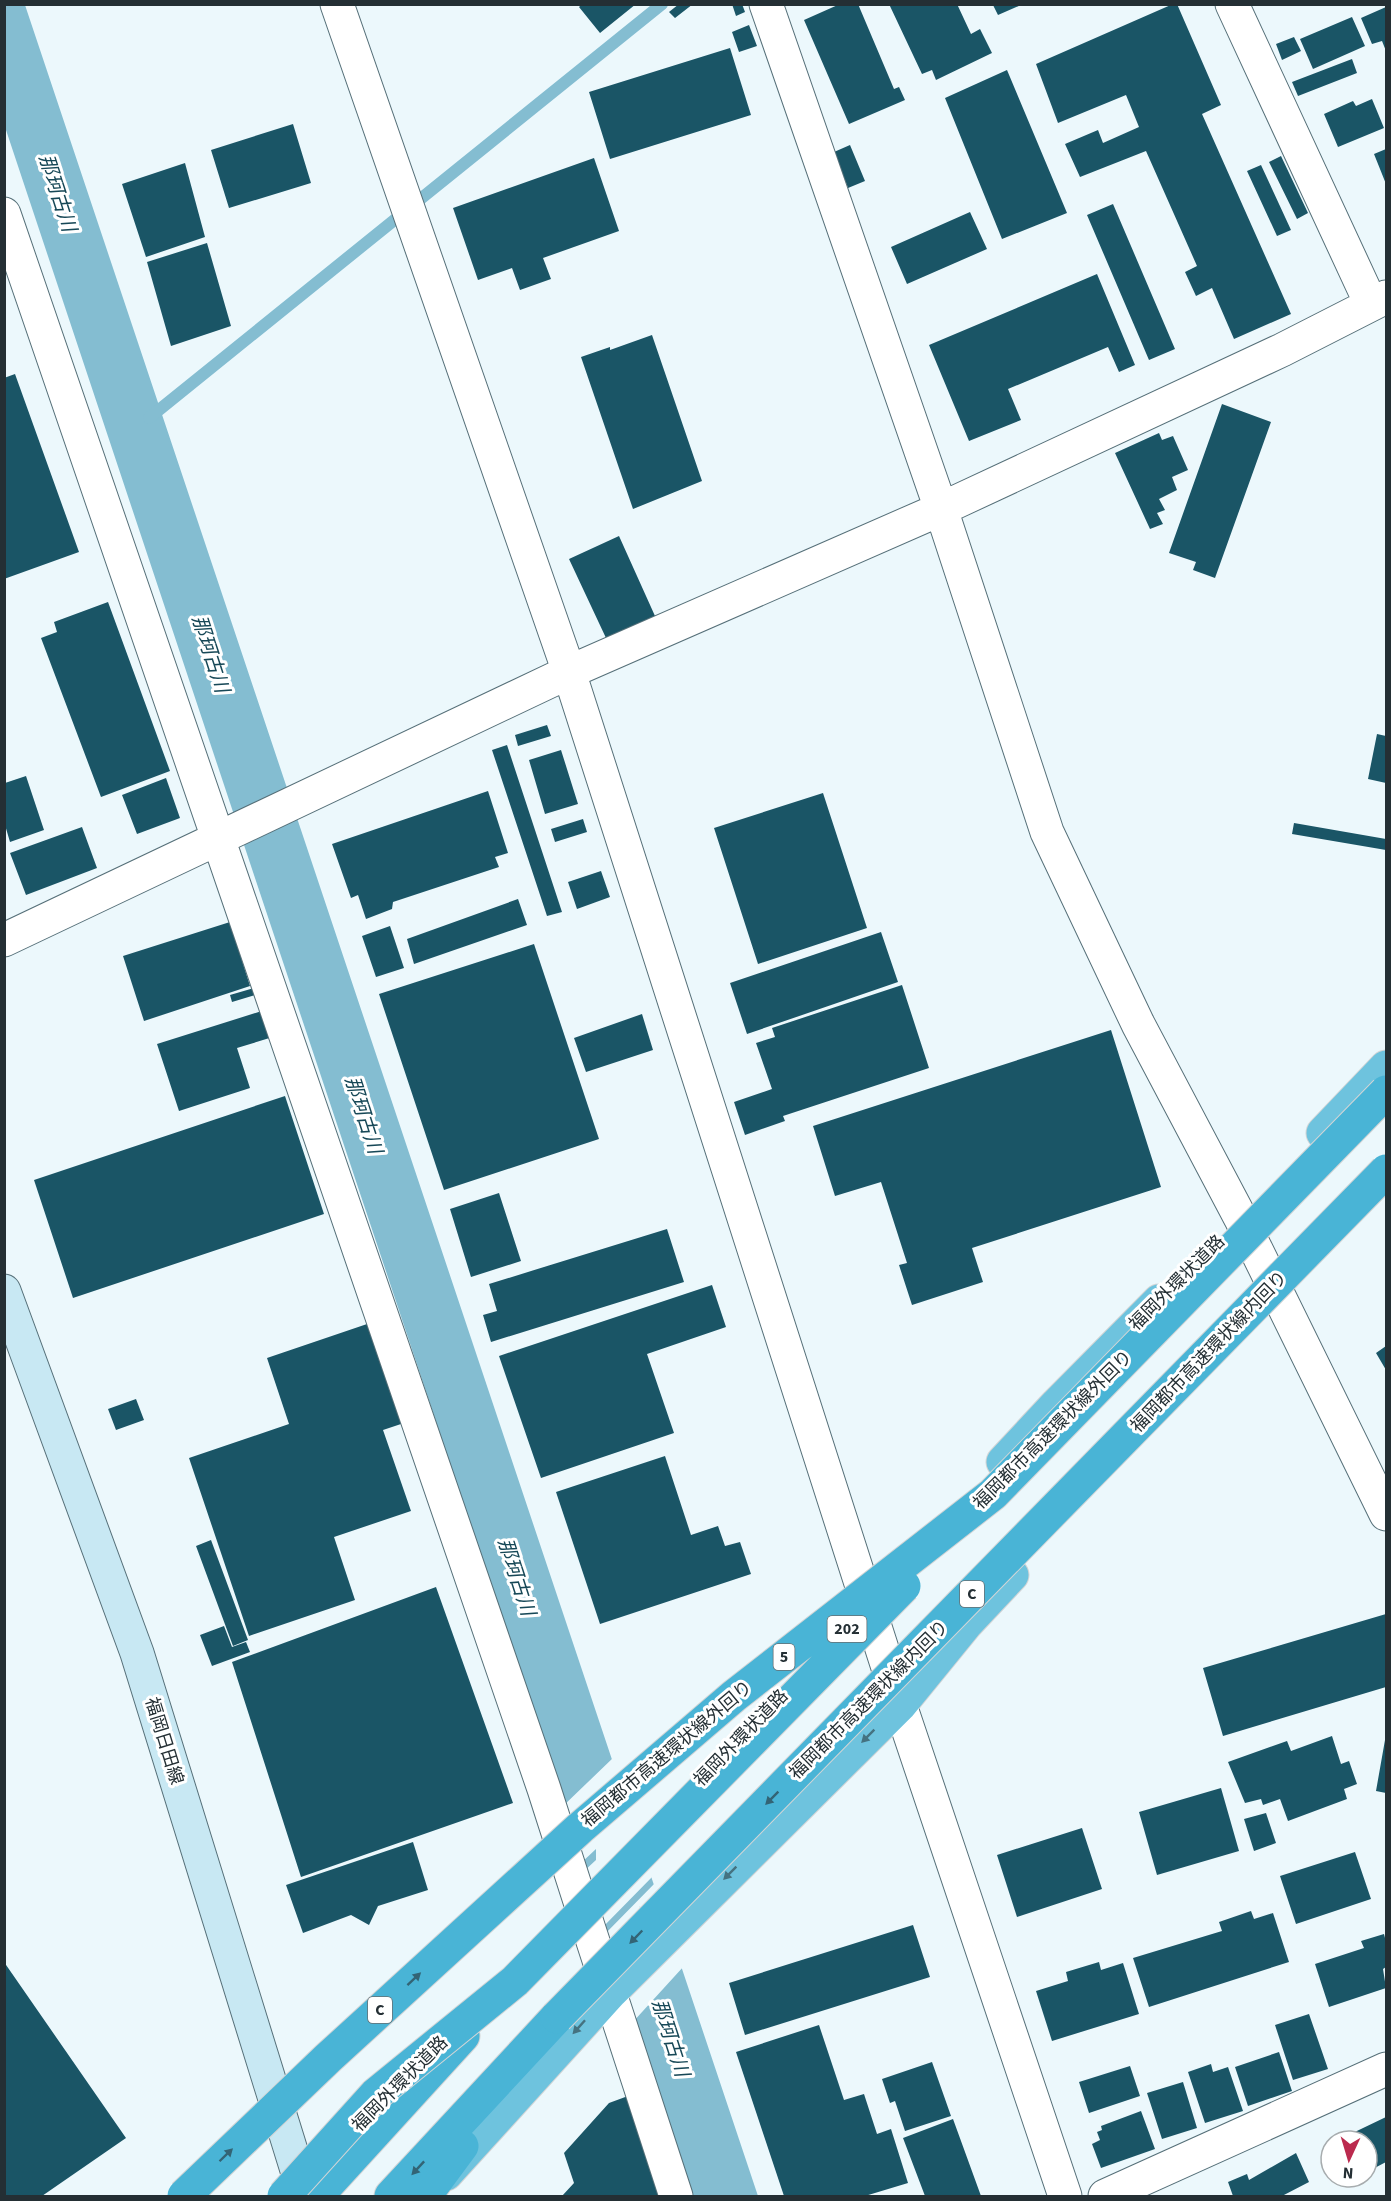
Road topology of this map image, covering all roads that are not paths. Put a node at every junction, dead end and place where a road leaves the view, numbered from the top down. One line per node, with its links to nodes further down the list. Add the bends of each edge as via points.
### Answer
1 (337, 4): 7 (street)
2 (766, 4): 6 (street)
3 (1232, 4): 5 (street)
4 (4, 213): 8 (street)
5 (1379, 301): 6 (street)
6 (941, 509): 7 (street); 14 (street, via 1047,832 1138,1024)
7 (570, 672): 8 (street); 19 (street)
8 (218, 838): 9 (street); 22 (street, via 536,1766)
9 (4, 940)
10 (1386, 1067): 14 (highway, 福岡外環状道路 / 202)
11 (1386, 1092): 17 (highway, 福岡都市高速環状線外回り, bridge)
12 (1386, 1171): 24 (highway, 福岡都市高速環状線内回り / C, one-way to 24, bridge)
13 (1386, 1192): 16 (highway)
14 (1241, 1219): 16 (street); 19 (highway, 福岡外環状道路 / 202, via 1056,1404)
15 (4, 1291): 26 (main road, 福岡日田線, via 136,1653)
16 (1280, 1300): 18 (street); 20 (highway, via 966,1624)
17 (993, 1494): 21 (highway, 福岡都市高速環状線外回り / 5, bridge, via 734,1696); 26 (highway, bridge, via 515,1981 376,2094)
18 (1386, 1514)
19 (868, 1607): 20 (street); 22 (highway, 福岡外環状道路 / 202)
20 (900, 1705): 23 (highway, one-way to 23); 31 (street)
21 (580, 1828): 27 (highway, 福岡都市高速環状線外回り / C, one-way to 21, bridge, via 328,2058)
22 (579, 1904): 23 (street); 26 (highway, 福岡外環状道路 / 202)
23 (611, 1992): 29 (highway, one-way to 29); 30 (street)
24 (557, 2017): 28 (highway, one-way to 28); 29 (highway, 福岡都市高速環状線内回り / C)
25 (1386, 2069): 32 (street)
26 (300, 2194)
27 (184, 2196)
28 (391, 2196)
29 (425, 2196)
30 (676, 2196)
31 (1065, 2196)
32 (1105, 2196)

